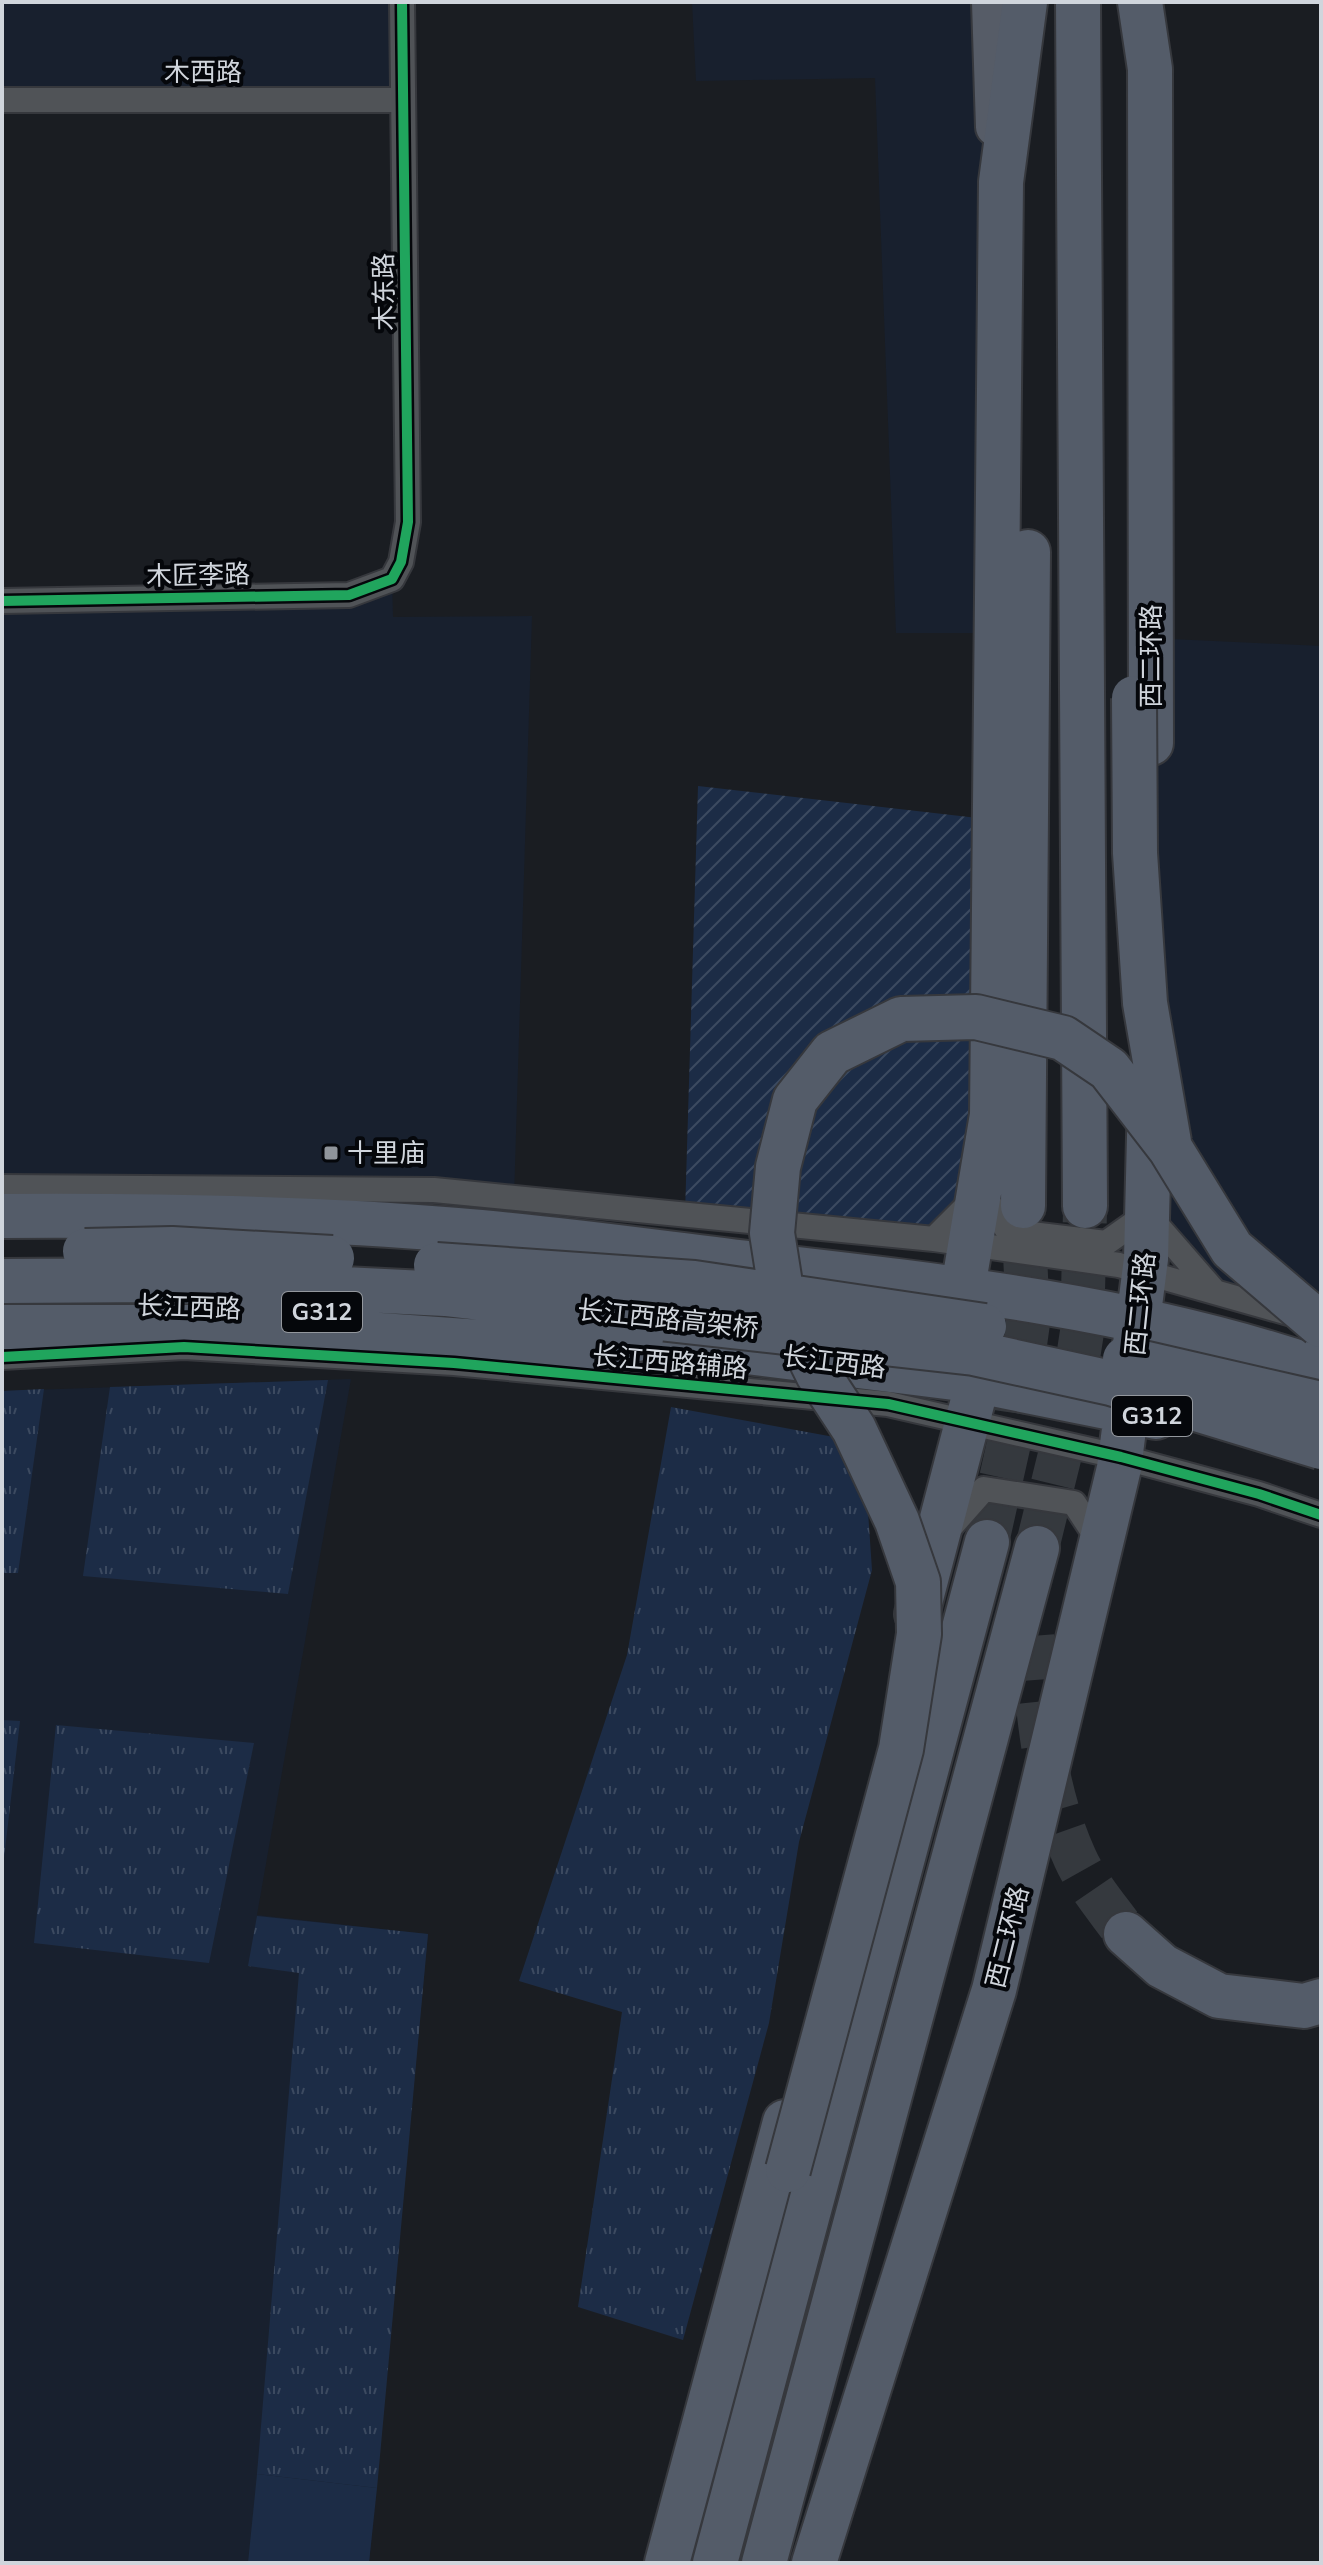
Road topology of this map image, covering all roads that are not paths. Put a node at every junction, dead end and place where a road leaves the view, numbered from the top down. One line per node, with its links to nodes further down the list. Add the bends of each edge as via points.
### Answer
1 (402, 2): 9 (street, 木东路)
2 (991, 2): 10 (main road)
3 (1025, 2): 10 (highway)
4 (1032, 2): 17 (highway)
5 (1078, 2): 18 (highway)
6 (1114, 2): 13 (highway, bridge, via 1121,66 1135,853 1145,1003)
7 (1140, 2): 19 (highway, 西二环路, via 1150,69 1153,517)
8 (2, 100): 9 (street, 木西路)
9 (403, 100): 11 (street, 木东路, via 408,522 401,562)
10 (1001, 182): 15 (highway, via 992,1115)
11 (392, 579): 12 (street, 木匠李路, via 349,595)
12 (2, 601)
13 (1170, 1148): 30 (highway, bridge, via 1232,1249); 49 (highway, bridge, via 1109,1069 1063,1038 976,1017 901,1019 832,1053 795,1100 778,1167 772,1233 783,1303 818,1374 854,1429 897,1521 918,1582 919,1634 901,1749 693,2510)
14 (2, 1187): 21 (street, via 434,1190)
15 (981, 1192): 19 (street, via 1008,1231 1106,1243); 21 (highway)
16 (2, 1200): 22 (highway, via 194,1199 445,1212)
17 (1023, 1206)
18 (1085, 1206)
19 (1147, 1214): 24 (highway, 西二环路); 27 (street)
20 (2, 1216): 22 (highway, via 167,1215 457,1230)
21 (953, 1242): 24 (street); 26 (highway)
22 (630, 1250): 26 (highway)
23 (2, 1253): 36 (highway, 长江西路高架桥, bridge, via 172,1249 694,1283 976,1324)
24 (1144, 1272): 27 (street); 29 (highway, 西二环路)
25 (2, 1281): 38 (highway, 长江西路高架桥, bridge, via 161,1280 445,1294 974,1353 1111,1383)
26 (963, 1288): 29 (highway); 35 (highway)
27 (1215, 1291): 30 (street)
28 (2, 1308): 32 (highway, 长江西路 / G312, via 150,1305 452,1317)
29 (1138, 1323): 34 (highway); 37 (highway, 西二环路)
30 (1321, 1325)
31 (2, 1327): 32 (highway, bridge, via 266,1327 594,1350)
32 (641, 1338): 35 (highway, 长江西路 / G312)
33 (2, 1357): 35 (street, 长江西路辅路, via 184,1347 454,1363 888,1404)
34 (1321, 1370)
35 (974, 1402): 37 (highway, 长江西路 / G312); 39 (street, 长江西路辅路); 42 (highway)
36 (1321, 1404)
37 (1129, 1410): 39 (highway, 西二环路); 40 (highway, 长江西路 / G312)
38 (1311, 1446)
39 (1121, 1457): 41 (street, 长江西路辅路); 44 (highway, 西二环路)
40 (1321, 1468)
41 (1321, 1515)
42 (937, 1542): 44 (street, via 984,1489 1074,1503); 48 (highway)
43 (987, 1542): 50 (highway)
44 (1101, 1544): 52 (highway, 西二环路, via 994,1990)
45 (1032, 1636): 51 (highway, via 1033,1562)
46 (1126, 1934): 47 (highway, via 1162,1966 1219,1996 1304,2006)
47 (1321, 2001)
48 (667, 2563)
49 (683, 2563)
50 (715, 2563)
51 (764, 2563)
52 (814, 2563)

